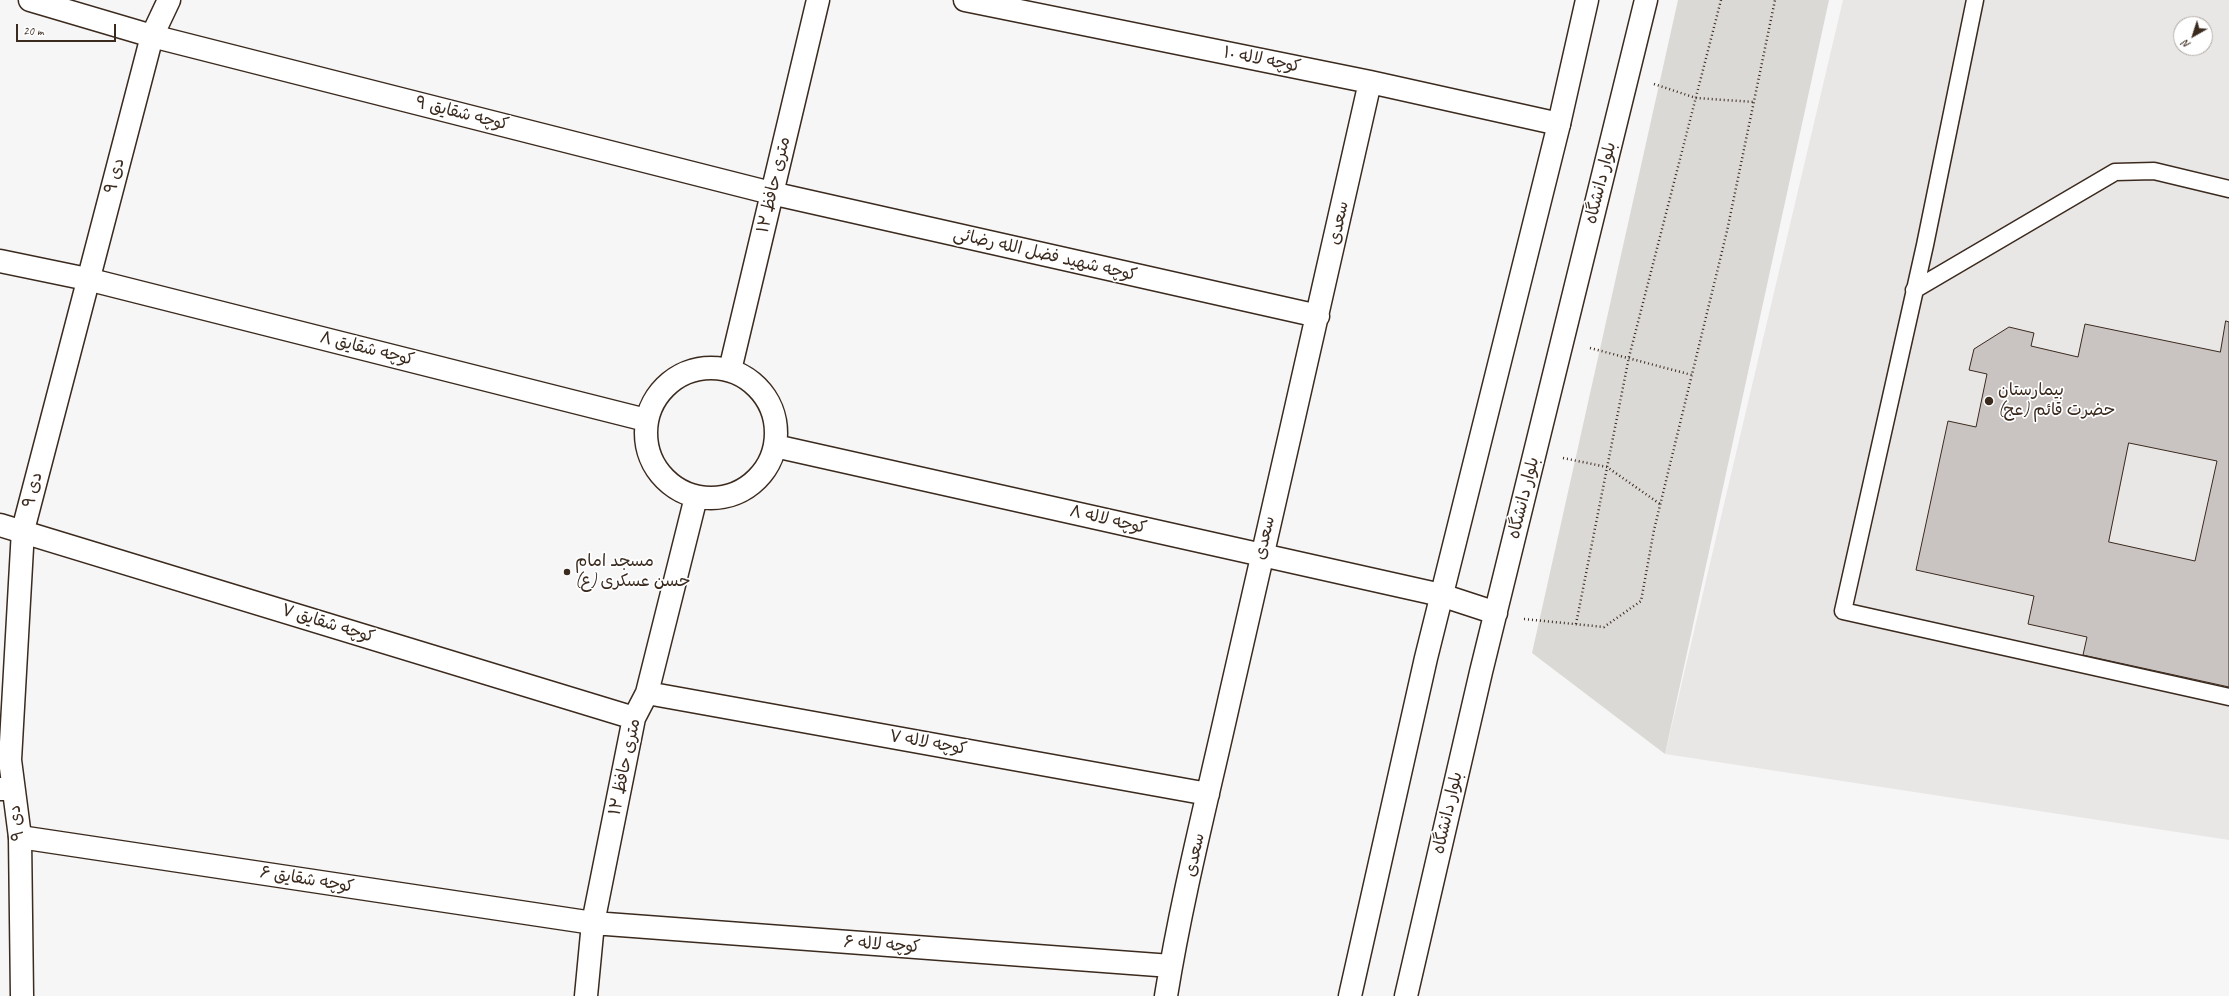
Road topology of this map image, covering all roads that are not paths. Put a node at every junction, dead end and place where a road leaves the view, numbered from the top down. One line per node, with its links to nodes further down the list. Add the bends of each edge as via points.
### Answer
1 (30, 0): 8 (street, کوچه شقایق ۹)
2 (169, 0): 8 (street, ۹ دی)
3 (818, 0): 12 (street, ۱۲ متری حافظ)
4 (965, 0): 9 (street, کوچه لاله ۱۰)
5 (1587, 0): 10 (street)
6 (1646, 0): 25 (street, بلوار دانشگاه)
7 (1975, 0): 15 (lane)
8 (152, 36): 12 (street, کوچه شقایق ۹); 14 (street, ۹ دی)
9 (1370, 82): 10 (street, کوچه لاله ۱۰); 16 (street, سعدی)
10 (1559, 124): 24 (street)
11 (2229, 189): 15 (lane, via 2154,171 2115,172)
12 (771, 193): 16 (street, کوچه شهید فضل الله رضائی); 17 (street, ۱۲ متری حافظ)
13 (0, 261): 14 (street, کوچه شقایق ۸)
14 (87, 279): 18 (street, کوچه شقایق ۸); 22 (street, ۹ دی)
15 (1914, 290): 27 (lane, via 1843,612)
16 (1318, 316): 23 (street, سعدی)
17 (730, 370): 18 (street, via 708,367 687,371 668,383 654,399); 19 (street, via 747,378 762,391 772,408 776,426)
18 (646, 420): 20 (street, via 646,440 651,459 662,476 678,489)
19 (775, 446): 20 (street, via 768,465 755,481 743,489 717,498); 23 (street, کوچه لاله ۸)
20 (696, 496): 26 (street, ۱۲ متری حافظ)
21 (0, 525): 22 (street, کوچه شقایق ۷)
22 (23, 530): 28 (street, کوچه شقایق ۷); 29 (street, ۹ دی, via 10,760)
23 (1262, 555): 24 (street, کوچه لاله ۸); 30 (street, سعدی)
24 (1441, 595): 25 (street, کوچه لاله ۸); 37 (street)
25 (1496, 613): 38 (street, بلوار دانشگاه)
26 (647, 693): 28 (street, ۱۲ متری حافظ); 30 (street, کوچه لاله ۷)
27 (2229, 697)
28 (634, 718): 32 (street, ۱۲ متری حافظ)
29 (6, 789): 31 (street, ۹ دی)
30 (1208, 794): 33 (street, سعدی)
31 (20, 837): 32 (street, کوچه شقایق ۶); 34 (street, ۹ دی)
32 (593, 923): 33 (street, کوچه لاله ۶); 35 (street, ۱۲ متری حافظ)
33 (1171, 966): 36 (street, سعدی)
34 (22, 996)
35 (586, 996)
36 (1166, 996)
37 (1350, 996)
38 (1406, 996)

